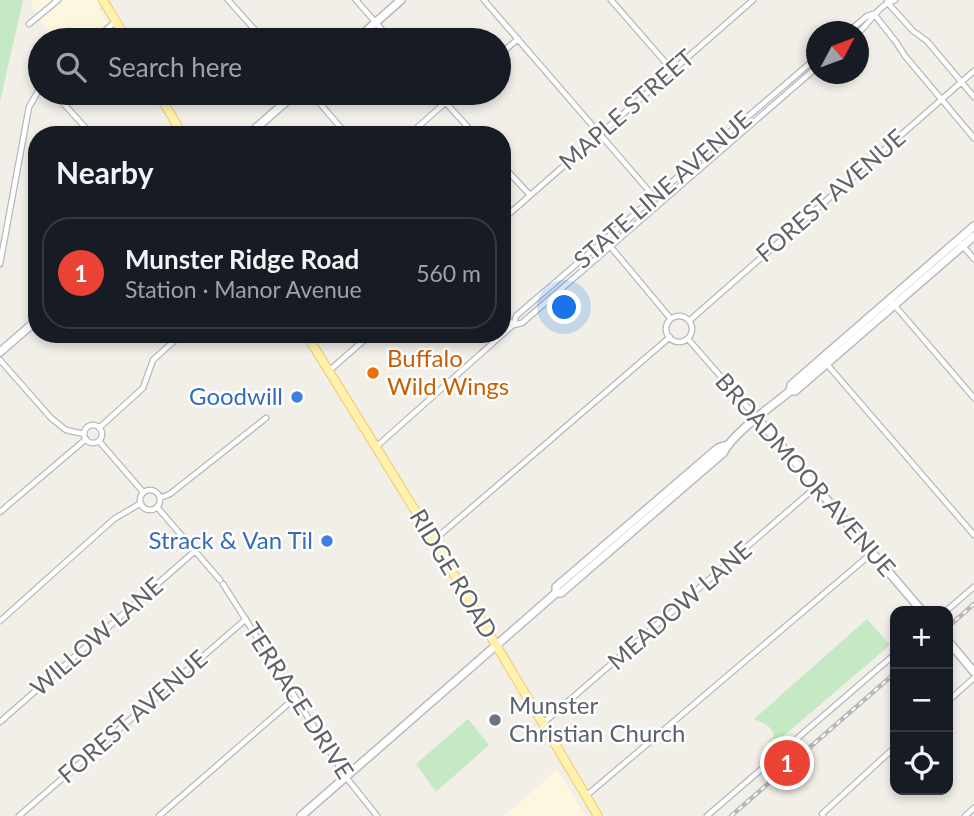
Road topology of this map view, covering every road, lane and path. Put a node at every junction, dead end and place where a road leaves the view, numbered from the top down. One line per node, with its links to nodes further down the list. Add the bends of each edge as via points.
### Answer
1 (58, 0): 17 (street)
2 (228, 0): 21 (street)
3 (356, 0): 16 (street)
4 (401, 0): 16 (street)
5 (484, 0): 24 (street)
6 (611, 0): 29 (street)
7 (753, 0): 12 (street, MAPLE STREET)
8 (895, 0): 10 (street)
9 (739, 1): 12 (street)
10 (888, 1): 13 (street); 32 (street)
11 (108, 2): 14 (main road)
12 (744, 7): 29 (street, MAPLE STREET)
13 (874, 14): 15 (street); 18 (street); 34 (street)
14 (116, 21): 19 (street); 20 (main road)
15 (861, 21)
16 (376, 22): 22 (street); 23 (street)
17 (29, 24)
18 (869, 24)
19 (108, 28)
20 (120, 28)
21 (253, 28)
22 (369, 28)
23 (381, 28)
24 (509, 28)
25 (511, 30): 26 (street)
26 (518, 38): 27 (street); 50 (street)
27 (511, 44)
28 (806, 67): 42 (street, STATE LINE AVENUE)
29 (672, 70): 50 (street, MAPLE STREET)
30 (974, 71): 32 (street, FOREST AVENUE)
31 (806, 77): 43 (street, STATE LINE AVENUE)
32 (961, 82): 33 (street); 34 (street, FOREST AVENUE)
33 (974, 97)
34 (941, 100): 51 (street); 66 (street, FOREST AVENUE)
35 (30, 105): 63 (street)
36 (65, 105): 44 (street)
37 (165, 105): 45 (main road)
38 (282, 105): 46 (street)
39 (321, 105): 47 (street)
40 (443, 105): 48 (street)
41 (449, 105): 49 (street)
42 (755, 111): 43 (street); 54 (street, STATE LINE AVENUE)
43 (760, 116): 55 (street, STATE LINE AVENUE)
44 (84, 126)
45 (178, 126)
46 (258, 126)
47 (339, 126)
48 (419, 126)
49 (467, 126)
50 (599, 133): 53 (street, MAPLE STREET); 54 (street)
51 (974, 138)
52 (511, 175): 53 (street)
53 (530, 196): 56 (street, MAPLE STREET)
54 (655, 197): 55 (street); 59 (street, STATE LINE AVENUE)
55 (660, 203): 61 (street, STATE LINE AVENUE)
56 (511, 212)
57 (974, 226): 60 (street)
58 (974, 236): 60 (street)
59 (605, 240): 61 (street); 68 (street, STATE LINE AVENUE, via 516,316)
60 (960, 243): 62 (street); 64 (street)
61 (610, 246): 65 (street); 68 (street, STATE LINE AVENUE, via 522,323)
62 (974, 260)
63 (0, 264)
64 (892, 302): 78 (street); 80 (street)
65 (671, 319): 66 (street); 70 (street, via 667,326)
66 (689, 321): 71 (street)
67 (511, 323): 68 (street)
68 (513, 325)
69 (28, 328): 76 (street)
70 (670, 337): 71 (street, via 678,342); 94 (street)
71 (688, 339): 82 (street, BROADMOOR AVENUE)
72 (173, 343): 83 (street, via 153,360 143,388)
73 (312, 343): 79 (main road, RIDGE ROAD)
74 (361, 343): 79 (street)
75 (493, 343): 86 (street, STATE LINE AVENUE)
76 (0, 352)
77 (0, 360): 84 (street, via 51,418 66,430)
78 (824, 361): 82 (street); 93 (street)
79 (329, 371): 86 (main road, RIDGE ROAD)
80 (974, 398)
81 (266, 418): 89 (street)
82 (758, 419): 87 (street, BROADMOOR AVENUE); 102 (street, via 556,587 556,593)
83 (99, 428): 84 (street, via 88,426); 85 (street)
84 (85, 436): 85 (street, via 90,443); 92 (street)
85 (99, 441): 88 (street)
86 (376, 447): 94 (main road, RIDGE ROAD)
87 (816, 487): 96 (street, BROADMOOR AVENUE); 110 (street, MEADOW LANE)
88 (144, 492): 89 (street, via 153,490); 90 (street)
89 (160, 498): 91 (street)
90 (141, 503): 91 (street, via 148,509); 101 (street, via 114,519)
91 (157, 507): 95 (street, TERRACE DRIVE)
92 (0, 512)
93 (974, 535)
94 (434, 541): 102 (main road, RIDGE ROAD)
95 (195, 551): 100 (street, TERRACE DRIVE); 109 (street, WILLOW LANE)
96 (872, 553): 98 (street, BROADMOOR AVENUE); 113 (street)
97 (974, 587): 99 (street)
98 (918, 606)
99 (952, 606)
100 (246, 619): 108 (street, TERRACE DRIVE); 116 (street, FOREST AVENUE)
101 (0, 621)
102 (496, 646): 110 (main road, RIDGE ROAD); 112 (street)
103 (953, 647): 105 (street)
104 (890, 658): 121 (street)
105 (974, 672)
106 (974, 678): 107 (street)
107 (953, 697)
108 (295, 698): 112 (street, TERRACE DRIVE); 117 (street)
109 (0, 722)
110 (542, 724): 113 (main road, RIDGE ROAD)
111 (890, 752): 115 (street)
112 (346, 777): 118 (street); 119 (street, TERRACE DRIVE)
113 (586, 796): 120 (main road, RIDGE ROAD)
114 (974, 808): 122 (street)
115 (823, 815)
116 (19, 816)
117 (159, 816)
118 (301, 816)
119 (377, 816)
120 (598, 816)
121 (707, 816)
122 (964, 816)

